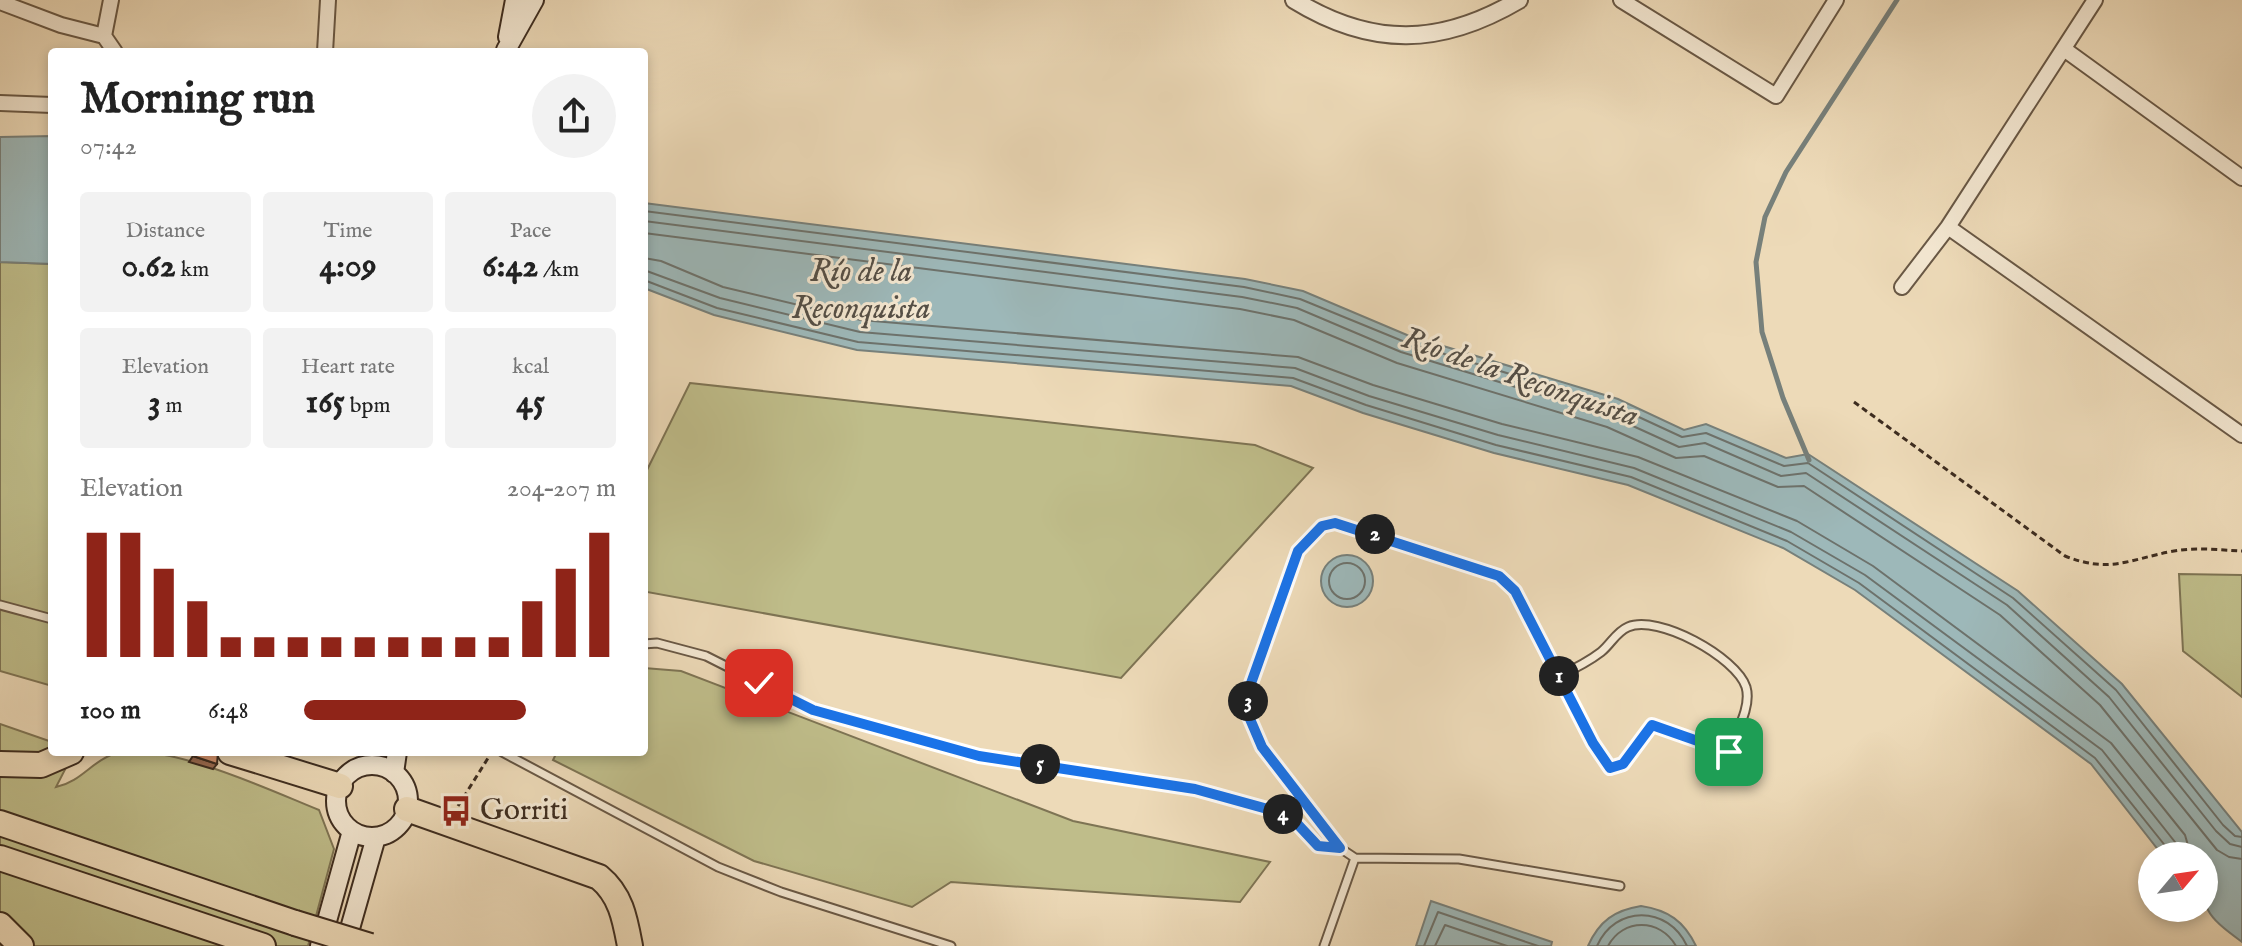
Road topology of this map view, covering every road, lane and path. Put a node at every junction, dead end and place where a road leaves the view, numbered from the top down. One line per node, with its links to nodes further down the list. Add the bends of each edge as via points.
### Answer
1 (111, 0): 13 (street)
2 (328, 0): 15 (street)
3 (515, 0): 16 (main road)
4 (534, 0): 17 (main road)
5 (1294, 0): 12 (street)
6 (1306, 0): 12 (street)
7 (1519, 0): 12 (street, via 1464,28 1420,37 1389,35)
8 (1621, 0): 9 (street, via 1776,96)
9 (1836, 0)
10 (2095, 0): 18 (street)
11 (0, 2): 13 (street)
12 (1317, 14)
13 (104, 36): 14 (street)
14 (112, 48)
15 (325, 48)
16 (504, 48)
17 (505, 48)
18 (2064, 49): 21 (street); 22 (street)
19 (0, 103): 20 (street)
20 (48, 105)
21 (2242, 178)
22 (1948, 227): 23 (street); 25 (street)
23 (1902, 287)
24 (1854, 402): 26 (path, via 2076,561 2106,567 2175,550)
25 (2242, 435)
26 (2242, 551)
27 (0, 605): 28 (lane)
28 (48, 618)
29 (648, 644): 45 (lane, via 706,656 813,710 979,756 1195,789 1289,815 1318,846)
30 (1559, 676): 30 (lane, via 1610,768 1623,764 1652,725 1729,752 1745,707 1747,689 1735,668 1655,623 1629,626 1588,662); 45 (lane, via 1515,591 1499,576 1360,529 1335,523 1322,526 1298,551 1249,689 1247,712 1262,747)
31 (62, 756): 37 (highway, via 41,765)
32 (243, 756): 39 (highway)
33 (396, 756): 38 (main road)
34 (490, 756): 41 (path)
35 (510, 756): 56 (lane, via 718,867)
36 (372, 759): 38 (main road); 39 (main road)
37 (0, 764)
38 (394, 773): 40 (main road, via 403,783)
39 (340, 786): 43 (main road, via 336,811)
40 (407, 809): 44 (main road, via 390,833); 55 (highway, via 599,877 612,888 624,912)
41 (456, 811)
42 (0, 823): 54 (highway, bridge)
43 (352, 831): 44 (main road); 52 (main road)
44 (376, 837): 53 (main road)
45 (1340, 848): 47 (lane)
46 (0, 858): 51 (highway)
47 (1355, 858): 48 (lane, via 1459,859); 57 (lane)
48 (1620, 886)
49 (0, 925): 50 (highway)
50 (21, 946)
51 (263, 946)
52 (320, 946)
53 (345, 946)
54 (370, 946)
55 (630, 946)
56 (951, 946)
57 (1324, 946)

